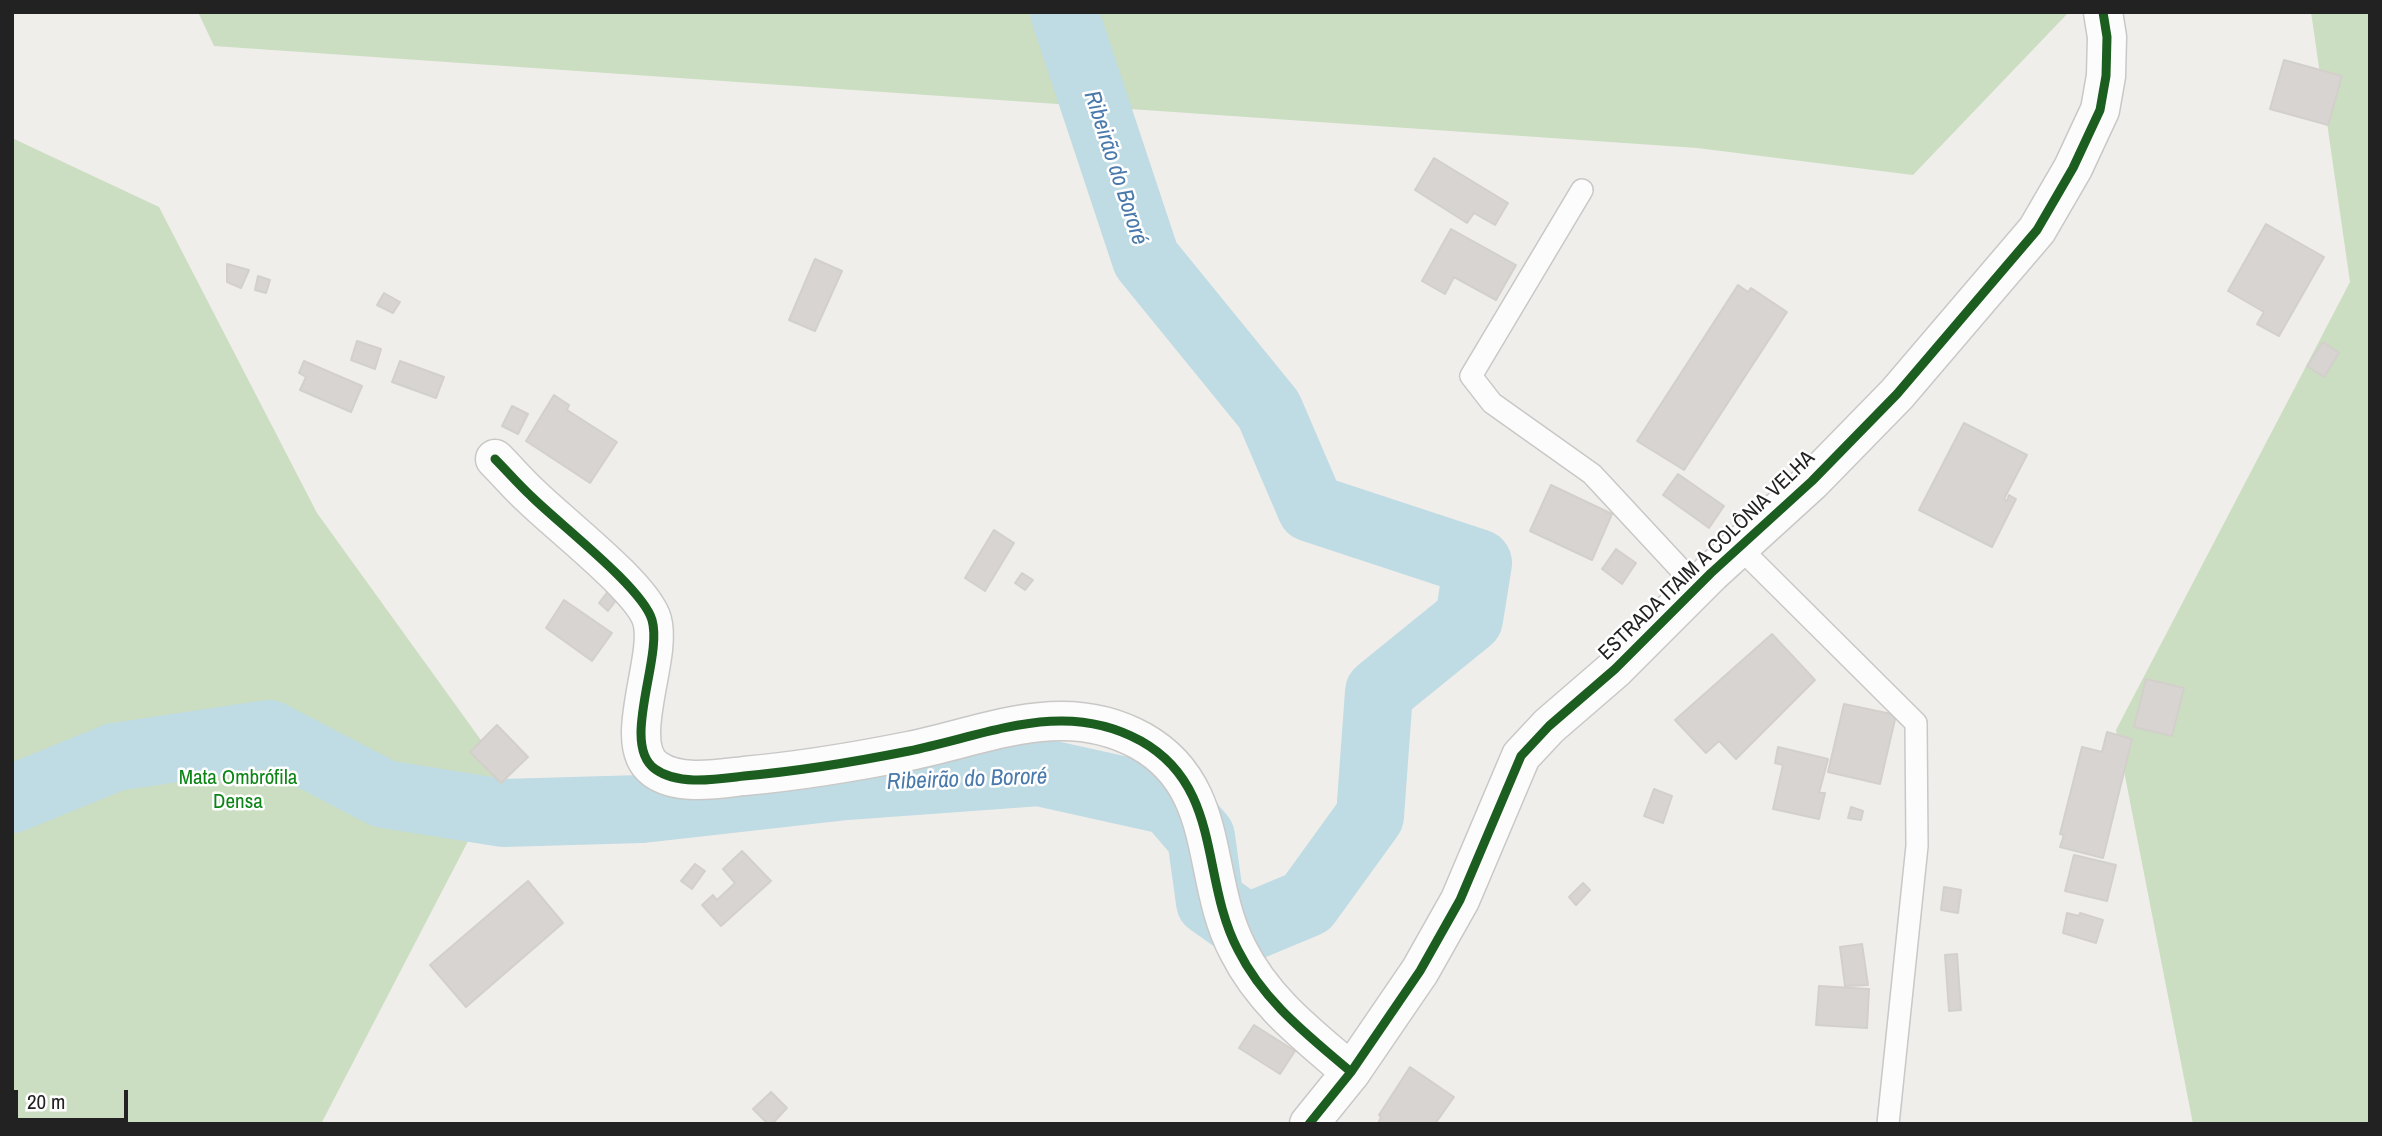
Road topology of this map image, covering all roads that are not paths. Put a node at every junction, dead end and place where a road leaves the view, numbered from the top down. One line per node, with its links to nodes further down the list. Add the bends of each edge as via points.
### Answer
1 (2103, 12): 4 (street, ESTRADA ITAIM A COLÔNIA VELHA, via 2108,37 2100,110 2037,230 1897,394)
2 (1582, 190): 5 (lane, via 1471,376 1492,404 1592,474)
3 (495, 459): 6 (street, via 639,597 652,619 654,644 641,737 645,756 655,769 675,778 718,779 825,768 1011,724 1092,721 1110,727 1143,742 1179,772 1197,801 1219,899 1237,949 1281,1012)
4 (1739, 547): 5 (street, ESTRADA ITAIM A COLÔNIA VELHA); 8 (lane, via 1916,723 1917,846)
5 (1697, 587): 6 (street, ESTRADA ITAIM A COLÔNIA VELHA, via 1521,757 1461,900 1420,971)
6 (1351, 1072): 7 (street, ESTRADA ITAIM A COLÔNIA VELHA)
7 (1309, 1124)
8 (1888, 1124)

